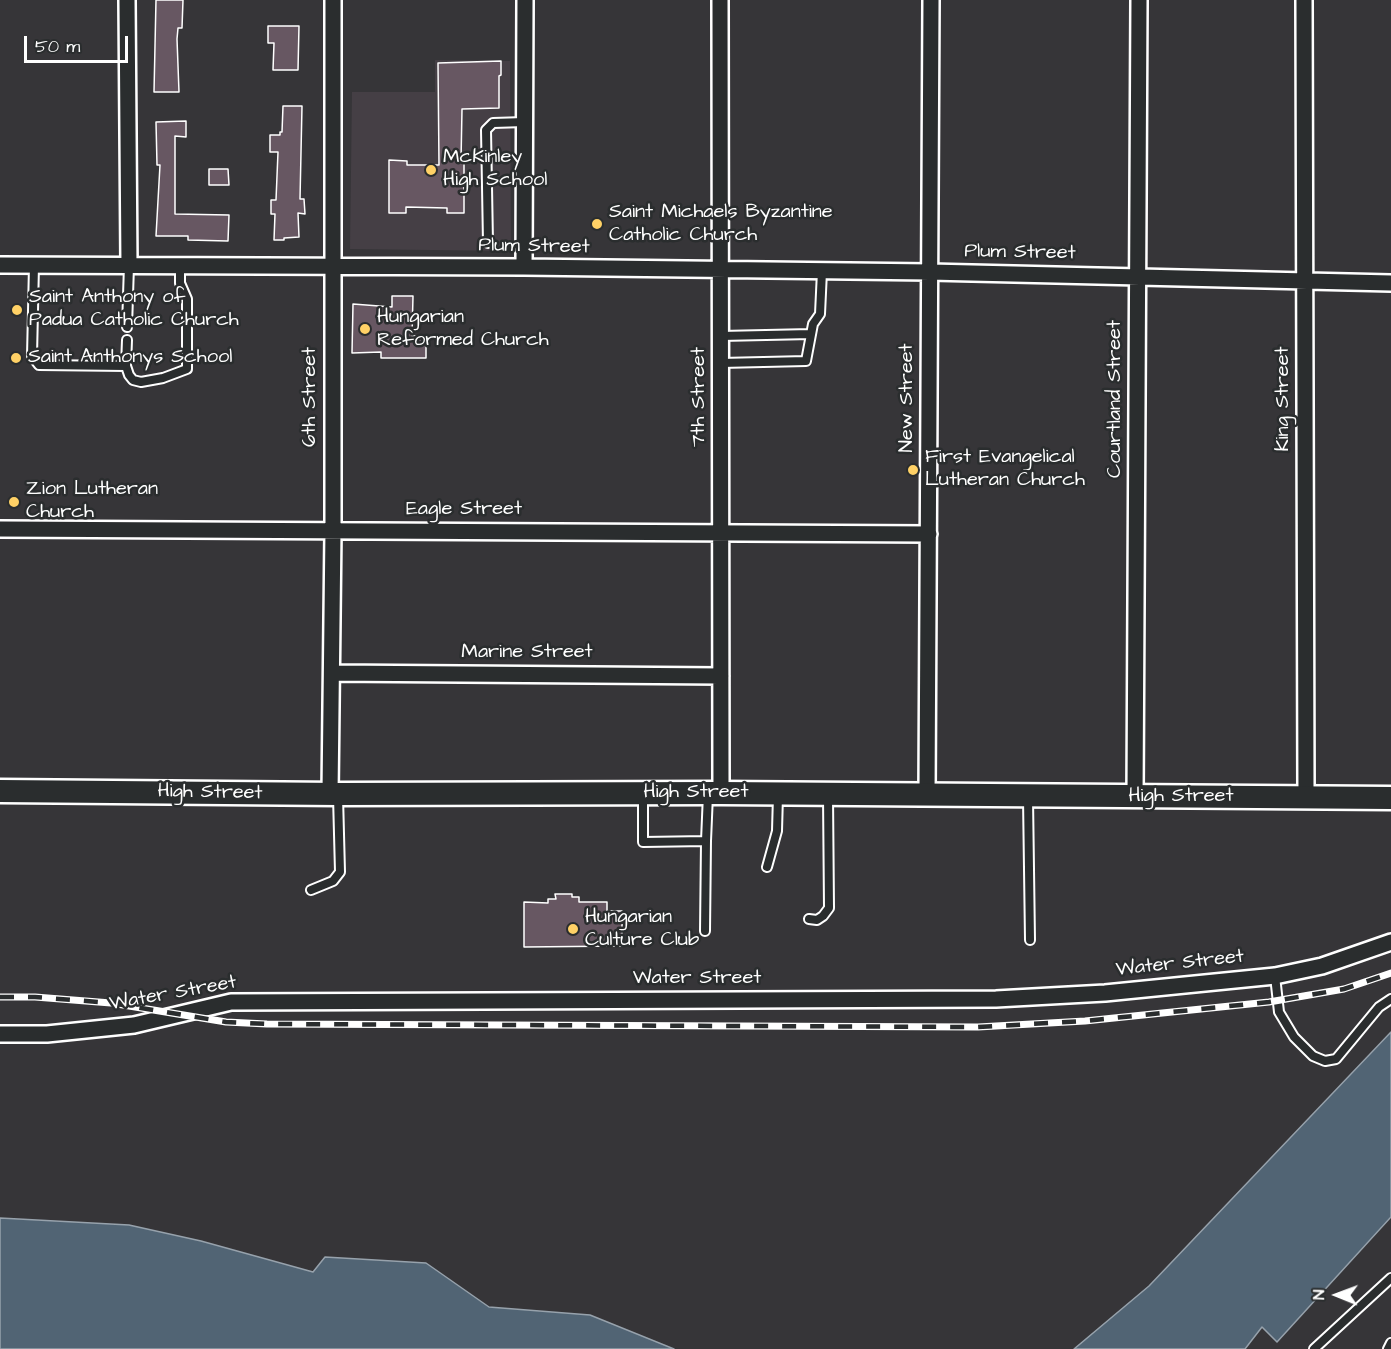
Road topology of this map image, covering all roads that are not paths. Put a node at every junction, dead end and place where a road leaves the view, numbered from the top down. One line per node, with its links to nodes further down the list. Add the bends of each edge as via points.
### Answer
1 (127, 0): 11 (street)
2 (333, 0): 14 (street, 6th Street)
3 (525, 0): 8 (street)
4 (720, 0): 16 (street, 7th Street)
5 (931, 0): 18 (street, New Street)
6 (1139, 0): 19 (street, Courtland Street)
7 (1305, 0): 20 (street, King Street)
8 (525, 122): 9 (lane, via 493,123 486,130); 15 (street)
9 (488, 243)
10 (34, 265): 11 (street, Plum Street); 13 (street, Plum Street); 27 (lane, via 35,362)
11 (129, 265): 12 (street, Plum Street); 22 (lane)
12 (180, 265): 14 (street, Plum Street); 27 (lane, via 180,282 187,299 186,369 141,382 133,380)
13 (0, 266)
14 (332, 266): 15 (street, Plum Street); 29 (street, 6th Street)
15 (524, 267): 16 (street, Plum Street)
16 (721, 271): 17 (street, Plum Street); 24 (street, 7th Street)
17 (822, 271): 18 (street, Plum Street); 23 (lane, via 820,314)
18 (930, 272): 19 (street, Plum Street); 31 (street, New Street)
19 (1138, 276): 20 (street, Plum Street); 43 (street, Courtland Street)
20 (1305, 280): 21 (street, Plum Street); 42 (street, King Street)
21 (1391, 283)
22 (127, 327)
23 (811, 334): 24 (lane); 26 (lane, via 806,362)
24 (721, 336): 26 (street, 7th Street)
25 (127, 340): 27 (lane)
26 (721, 363): 30 (street, 7th Street)
27 (126, 366)
28 (0, 529): 29 (street, Eagle Street)
29 (333, 530): 30 (street, Eagle Street); 32 (street, 6th Street)
30 (721, 532): 31 (street, Eagle Street); 33 (street, 7th Street)
31 (928, 534): 40 (street, New Street)
32 (332, 673): 33 (street, Marine Street); 37 (street, 6th Street)
33 (721, 676): 36 (street, 7th Street)
34 (0, 791): 37 (street, High Street)
35 (643, 793): 36 (street, High Street); 37 (street, High Street); 45 (lane, via 643,842)
36 (715, 793): 38 (street, High Street); 45 (lane)
37 (334, 794): 47 (lane, via 339,872 333,881)
38 (778, 794): 39 (street, High Street); 46 (lane, via 777,831)
39 (828, 794): 40 (street, High Street); 48 (lane, via 829,908 817,920)
40 (927, 795): 41 (street, High Street)
41 (1028, 796): 43 (street, High Street); 50 (lane)
42 (1306, 797): 43 (street, High Street); 44 (street, High Street)
43 (1135, 798)
44 (1391, 798)
45 (706, 841): 49 (lane)
46 (767, 867)
47 (311, 890)
48 (810, 919)
49 (705, 931)
50 (1030, 940)
51 (1391, 942): 52 (street, Water Street, via 1322,966)
52 (1275, 976): 53 (lane, via 1279,1012 1312,1056 1325,1061 1336,1059 1379,1007); 54 (street, Water Street, via 996,999 231,1002 134,1025 47,1034)
53 (1391, 999)
54 (0, 1034)
55 (1391, 1278): 57 (lane)
56 (1391, 1343): 58 (lane)
57 (1314, 1349)
58 (1388, 1349)

